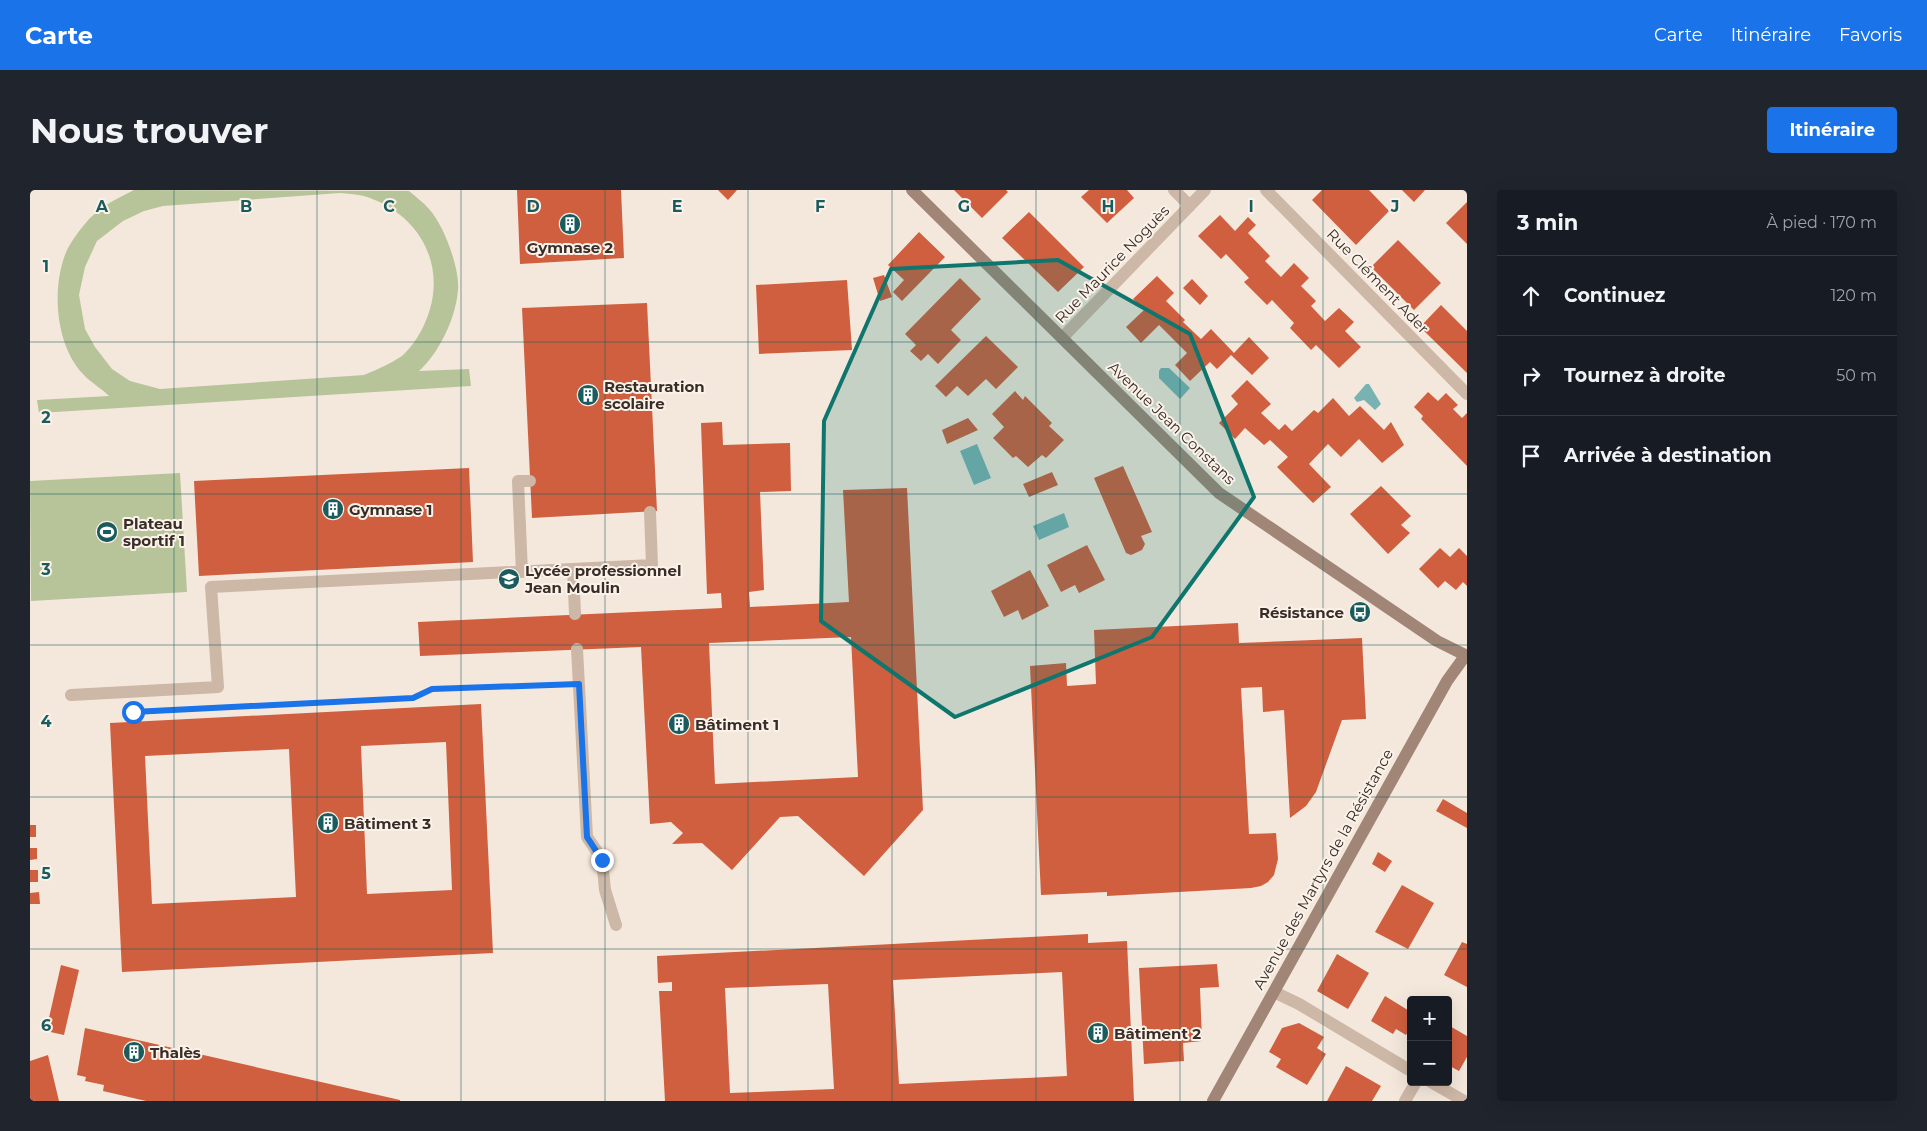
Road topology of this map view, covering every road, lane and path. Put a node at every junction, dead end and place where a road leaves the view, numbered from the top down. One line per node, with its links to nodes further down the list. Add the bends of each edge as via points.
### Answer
1 (912, 190): 6 (street, Avenue Jean Constans)
2 (1174, 190): 5 (street)
3 (1205, 190): 5 (street, Rue Maurice Noguès)
4 (1266, 190): 7 (street, Rue Clément Ader)
5 (1190, 206): 6 (street, Rue Maurice Noguès)
6 (1062, 338): 14 (street, Avenue Jean Constans, via 1219,493 1437,641)
7 (1467, 394)
8 (530, 481): 11 (street, via 518,481)
9 (650, 512): 10 (street, via 652,565)
10 (574, 569): 11 (street); 12 (street)
11 (522, 572): 16 (street, via 211,587 218,687)
12 (575, 614)
13 (577, 650): 15 (street)
14 (1466, 655): 19 (street, Avenue des Martyrs de la Résistance, via 1446,681)
15 (579, 684): 17 (path, via 432,689 413,698); 18 (street, via 587,837 602,860 605,890)
16 (71, 695)
17 (220, 707)
18 (616, 925)
19 (1274, 992): 20 (street); 23 (street, Avenue des Martyrs de la Résistance)
20 (1407, 1069)
21 (1414, 1086): 24 (street)
22 (1438, 1086): 25 (street)
23 (1213, 1101)
24 (1405, 1101)
25 (1464, 1101)

